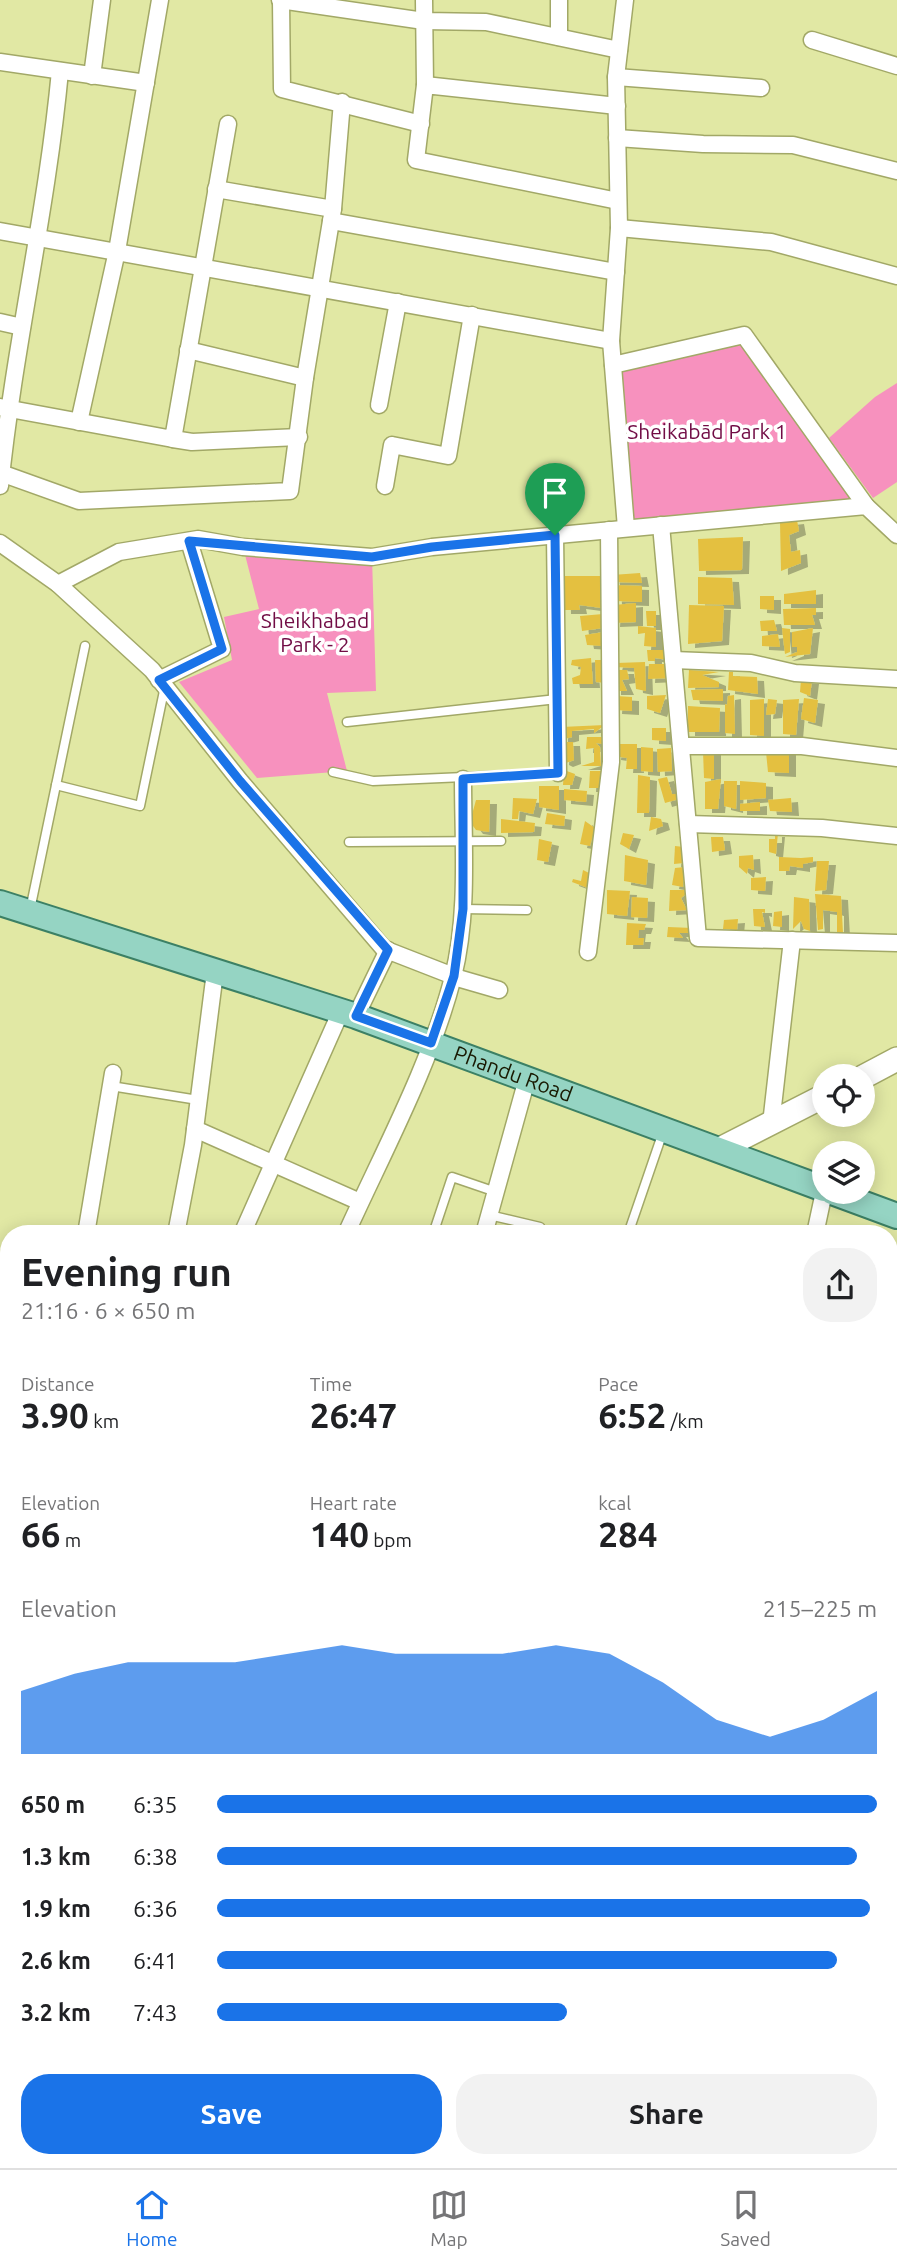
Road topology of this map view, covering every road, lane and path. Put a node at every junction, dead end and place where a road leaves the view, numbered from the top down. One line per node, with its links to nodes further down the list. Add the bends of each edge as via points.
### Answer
1 (102, 0): 14 (street)
2 (160, 0): 16 (street)
3 (281, 0): 7 (street); 19 (street, via 282,89)
4 (424, 0): 7 (street)
5 (559, 0): 8 (street)
6 (625, 0): 10 (street)
7 (424, 21): 8 (street, via 486,22); 17 (street)
8 (559, 37): 10 (street)
9 (812, 40): 12 (street)
10 (620, 50): 15 (street)
11 (0, 61): 13 (street)
12 (897, 66)
13 (60, 71): 14 (street); 30 (street)
14 (92, 76): 16 (street)
15 (616, 77): 18 (street); 20 (street)
16 (146, 83): 31 (street)
17 (425, 85): 20 (street); 22 (street)
18 (761, 88)
19 (342, 102): 22 (street); 27 (street)
20 (617, 106): 23 (street)
21 (228, 124): 25 (street)
22 (421, 124): 26 (street, via 416,160)
23 (617, 138): 24 (street, via 793,145); 26 (street)
24 (897, 171)
25 (216, 189): 27 (street); 32 (street)
26 (618, 201): 28 (street)
27 (332, 215): 33 (street); 35 (street)
28 (619, 228): 33 (street); 34 (street, via 771,242)
29 (0, 231): 30 (street)
30 (38, 238): 31 (street); 39 (street)
31 (117, 251): 32 (street); 46 (street)
32 (203, 265): 35 (street); 41 (street)
33 (616, 272): 40 (street)
34 (897, 276)
35 (321, 288): 36 (street); 43 (street)
36 (398, 302): 37 (street); 44 (street)
37 (471, 315): 40 (street); 50 (street, via 448,456 393,446)
38 (0, 322): 39 (street)
39 (22, 327): 45 (street)
40 (611, 341): 42 (street)
41 (188, 350): 43 (street); 48 (street)
42 (613, 365): 51 (street, via 744,335); 53 (street)
43 (305, 378): 47 (street)
44 (379, 405)
45 (4, 408): 46 (street); 49 (street)
46 (79, 422): 48 (street)
47 (299, 437): 48 (street); 49 (street, via 290,492 79,501)
48 (173, 439)
49 (1, 480)
50 (385, 486)
51 (866, 506): 52 (street); 56 (street)
52 (661, 524): 53 (street); 61 (street)
53 (626, 528): 54 (street)
54 (609, 530): 55 (street); 84 (street, via 611,762)
55 (555, 535): 57 (street, via 372,557); 64 (street)
56 (897, 535)
57 (189, 541): 59 (street, via 119,552); 63 (street, via 222,649)
58 (0, 543): 59 (street)
59 (58, 584): 63 (street)
60 (85, 646): 71 (lane)
61 (673, 660): 62 (street, via 751,663 795,673); 66 (street)
62 (897, 679)
63 (162, 683): 71 (lane, via 140,806); 83 (street, via 240,781)
64 (557, 699): 65 (lane); 69 (street)
65 (347, 722)
66 (681, 747): 67 (street, via 802,747); 72 (street)
67 (897, 758)
68 (333, 772): 70 (lane, via 373,782)
69 (558, 773): 70 (lane)
70 (463, 779): 76 (street)
71 (56, 785): 80 (lane)
72 (688, 824): 73 (street, via 822,828); 81 (street, via 698,938)
73 (897, 836)
74 (501, 841): 76 (lane)
75 (349, 842): 76 (lane)
76 (463, 842): 78 (street)
77 (0, 903): 80 (main road, Phandu Road)
78 (463, 909): 79 (lane); 86 (street)
79 (527, 910)
80 (30, 912): 85 (main road, Phandu Road)
81 (792, 940): 82 (street); 96 (street)
82 (897, 943)
83 (388, 950): 86 (street); 88 (street)
84 (588, 952)
85 (215, 972): 88 (main road, Phandu Road); 94 (street)
86 (454, 976): 87 (street); 89 (street)
87 (499, 990)
88 (348, 1014): 89 (main road, Phandu Road); 100 (street)
89 (431, 1043): 92 (main road, Phandu Road); 103 (street)
90 (897, 1059): 91 (street)
91 (875, 1071)
92 (527, 1079): 98 (main road, Phandu Road); 102 (street)
93 (112, 1080): 94 (lane); 108 (street)
94 (198, 1100): 97 (street)
95 (812, 1102): 96 (street)
96 (771, 1124): 99 (street)
97 (195, 1129): 100 (street); 109 (street)
98 (664, 1129): 99 (main road, Phandu Road); 115 (lane)
99 (720, 1149): 101 (main road, Phandu Road)
100 (274, 1164): 103 (street); 110 (street)
101 (812, 1185)
102 (495, 1192): 106 (street); 112 (lane, via 452,1177)
103 (360, 1202): 111 (street)
104 (821, 1204): 116 (street)
105 (864, 1204): 107 (main road)
106 (489, 1215): 113 (street); 114 (lane)
107 (897, 1216)
108 (88, 1225)
109 (178, 1225)
110 (246, 1225)
111 (350, 1225)
112 (436, 1225)
113 (486, 1225)
114 (532, 1225)
115 (631, 1225)
116 (817, 1225)

